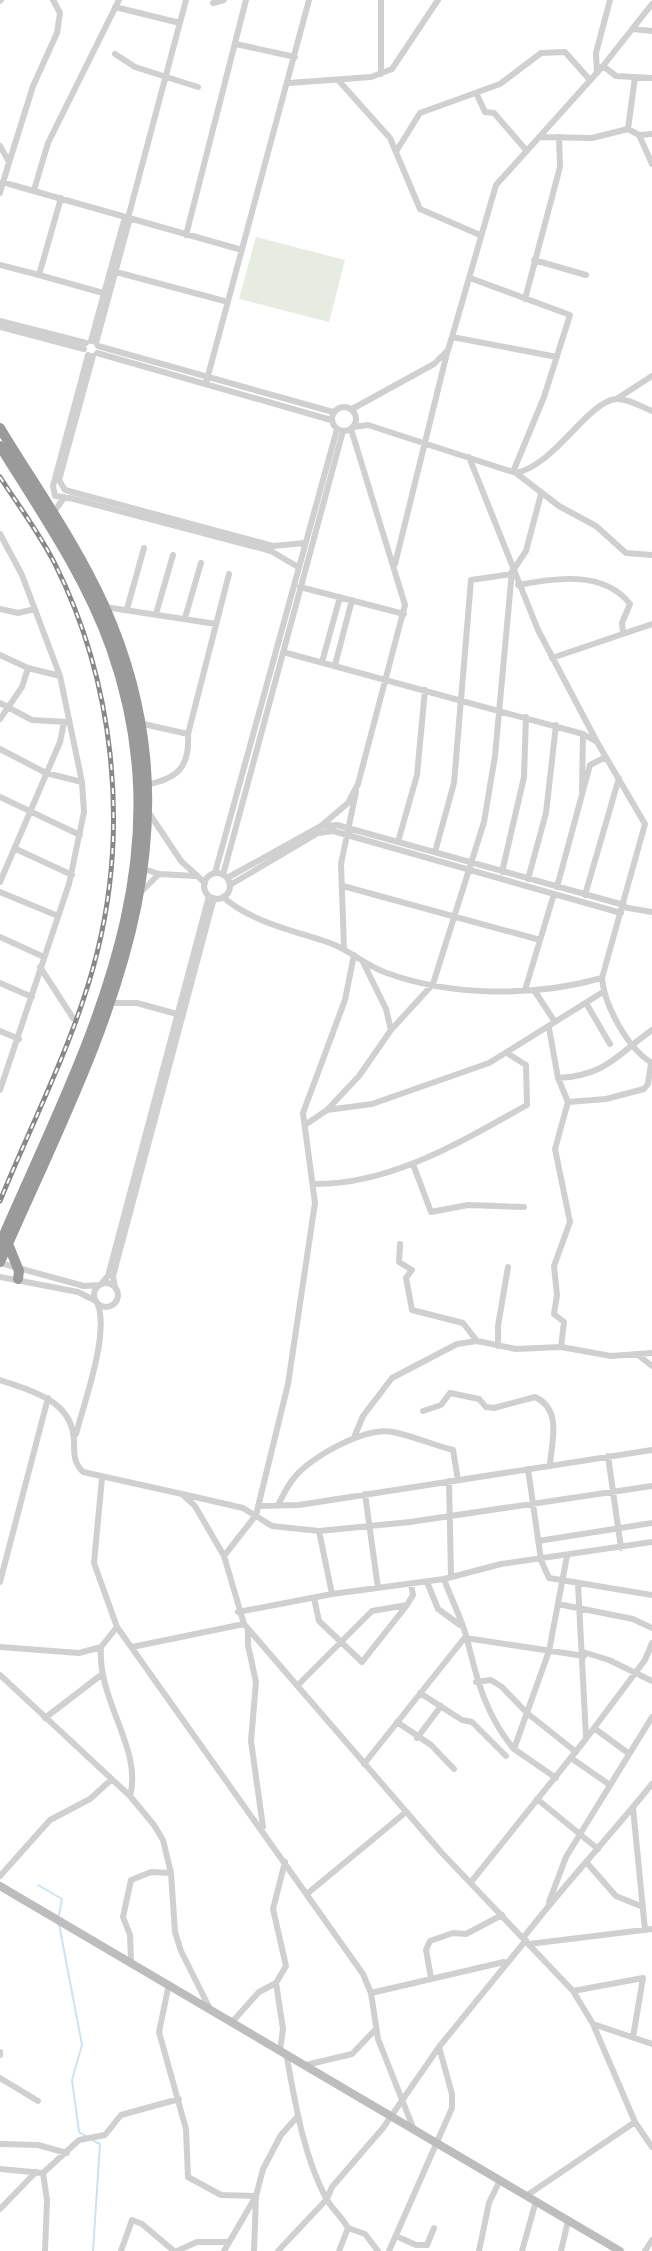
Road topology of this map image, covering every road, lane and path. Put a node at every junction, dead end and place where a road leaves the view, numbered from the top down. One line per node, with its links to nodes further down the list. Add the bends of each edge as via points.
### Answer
1 (53, 0): 38 (street, via 60,13 57,33)
2 (119, 0): 12 (street)
3 (186, 0): 13 (street)
4 (224, 0): 10 (street)
5 (246, 0): 16 (street)
6 (309, 0): 18 (street)
7 (381, 0): 21 (street)
8 (438, 0): 21 (street, via 396,66)
9 (610, 0): 20 (street, via 596,53)
10 (213, 3)
11 (652, 4): 14 (street)
12 (115, 7): 13 (street); 41 (street, via 48,143)
13 (180, 23): 24 (street)
14 (633, 29): 15 (street); 19 (street)
15 (652, 31)
16 (236, 44): 18 (street); 45 (street)
17 (115, 54): 24 (street)
18 (295, 57): 27 (street)
19 (603, 66): 20 (street); 22 (street, via 616,76)
20 (597, 73): 25 (street)
21 (381, 74): 26 (street)
22 (635, 77): 23 (street); 30 (street)
23 (652, 78)
24 (166, 79): 28 (street); 44 (street)
25 (590, 80): 29 (street, via 568,54 557,50 532,58); 33 (street)
26 (339, 81): 27 (street); 36 (street, via 378,121)
27 (289, 83): 47 (street)
28 (198, 87)
29 (477, 95): 36 (street, via 420,113); 37 (street, via 485,112 494,113)
30 (628, 129): 32 (street); 34 (street, via 592,138)
31 (652, 134): 32 (street)
32 (639, 135): 39 (street)
33 (539, 137): 34 (street); 37 (street)
34 (559, 137): 48 (street, via 560,167)
35 (0, 146): 38 (street)
36 (397, 150): 46 (street, via 420,209)
37 (526, 150): 46 (street, via 496,185)
38 (8, 160): 40 (street)
39 (652, 164)
40 (3, 182): 41 (street); 42 (street)
41 (34, 190): 43 (street)
42 (0, 193)
43 (61, 198): 44 (street); 51 (street)
44 (127, 218): 45 (street); 50 (street); 54 (street)
45 (186, 235): 47 (street)
46 (480, 235): 53 (street)
47 (242, 250): 56 (street)
48 (534, 260): 52 (street); 55 (street)
49 (0, 265): 51 (street)
50 (116, 272): 56 (street); 60 (street)
51 (39, 275): 54 (street)
52 (586, 275)
53 (470, 278): 55 (street); 59 (street)
54 (103, 293): 60 (street)
55 (525, 299): 62 (street, via 570,315)
56 (228, 302): 64 (street)
57 (0, 321): 60 (street)
58 (0, 327): 60 (street)
59 (452, 337): 61 (street); 62 (street)
60 (92, 348): 64 (street); 76 (street)
61 (448, 350): 67 (street, via 421,373); 72 (street)
62 (557, 357): 75 (street)
63 (652, 376): 65 (street)
64 (207, 380): 68 (street)
65 (617, 399): 66 (street); 75 (street, via 598,409 535,467)
66 (652, 411)
67 (354, 412): 68 (street, via 344,406); 69 (street); 71 (street)
68 (332, 416): 71 (street)
69 (368, 425): 71 (street); 72 (street)
70 (0, 428): 77 (highway)
71 (346, 429): 82 (street); 87 (street); 92 (street)
72 (423, 441): 74 (street); 87 (street)
73 (0, 446): 212 (highway, via 71,564 110,646 127,706 137,793 130,905 112,978)
74 (469, 457): 75 (street); 89 (street)
75 (514, 473): 78 (street)
76 (60, 489): 77 (street); 79 (street); 81 (street)
77 (37, 490): 79 (highway)
78 (541, 494): 85 (street, via 596,526 626,553); 89 (street, via 526,551)
79 (52, 514): 95 (highway)
80 (0, 534): 97 (street)
81 (236, 539): 82 (street, via 273,546); 88 (street)
82 (305, 543): 88 (street)
83 (144, 548): 98 (street)
84 (173, 555): 99 (street)
85 (652, 555)
86 (201, 563): 101 (street)
87 (395, 565): 100 (street)
88 (298, 567): 158 (street)
89 (512, 572): 91 (street); 114 (street, via 471,580); 117 (street)
90 (229, 574): 102 (street)
91 (518, 585): 104 (street, via 557,578 597,583 630,604); 107 (street)
92 (300, 587): 93 (street); 105 (street)
93 (340, 597): 94 (street); 108 (street)
94 (352, 600): 100 (street); 109 (street)
95 (104, 606): 98 (street); 121 (highway)
96 (0, 609): 97 (street)
97 (35, 609): 111 (street)
98 (127, 609): 99 (street)
99 (156, 614): 101 (street)
100 (404, 614): 112 (street)
101 (185, 618): 102 (street)
102 (216, 624): 123 (street)
103 (652, 624): 104 (street)
104 (623, 633): 107 (street)
105 (283, 652): 108 (street); 158 (street)
106 (0, 655): 110 (street)
107 (552, 658): 125 (street)
108 (322, 662): 109 (street)
109 (335, 665): 112 (street)
110 (28, 668): 111 (street); 116 (street)
111 (60, 676): 120 (street)
112 (387, 679): 113 (street); 131 (street)
113 (425, 690): 114 (street); 145 (street, via 417,775)
114 (462, 700): 117 (street); 149 (street, via 454,783)
115 (0, 703): 116 (street)
116 (9, 706): 119 (street); 120 (street, via 32,720)
117 (498, 710): 118 (street); 151 (street, via 491,789)
118 (526, 717): 122 (street); 154 (street, via 524,777)
119 (0, 719)
120 (67, 722): 128 (street); 130 (street)
121 (139, 723): 123 (street); 132 (highway)
122 (556, 725): 124 (street); 160 (street, via 546,813)
123 (188, 734): 132 (street, via 189,753 178,775)
124 (583, 734): 125 (street); 133 (street)
125 (597, 742): 127 (street)
126 (0, 749): 128 (street)
127 (606, 757): 129 (street); 133 (street, via 590,765)
128 (46, 773): 130 (street); 135 (street)
129 (619, 778): 138 (street); 169 (street)
130 (82, 782): 143 (street)
131 (358, 784): 139 (street, via 348,803); 141 (street)
132 (145, 785): 136 (highway)
133 (582, 790): 165 (street)
134 (0, 797): 135 (street)
135 (31, 810): 143 (street); 147 (street)
136 (147, 810): 140 (highway); 142 (street)
137 (652, 818): 138 (street)
138 (645, 824): 173 (street)
139 (321, 826): 141 (street); 158 (street)
140 (147, 831): 142 (street); 152 (highway)
141 (346, 831): 144 (street); 158 (street, via 318,833); 163 (street)
142 (161, 834): 157 (street)
143 (80, 835): 156 (street)
144 (382, 841): 145 (street); 146 (street)
145 (398, 842): 146 (street)
146 (406, 848): 148 (street)
147 (16, 849): 156 (street); 161 (street)
148 (420, 852): 149 (street); 150 (street)
149 (435, 852): 150 (street)
150 (444, 858): 151 (street)
151 (471, 866): 153 (street); 176 (street)
152 (144, 869): 155 (street); 167 (highway)
153 (480, 869): 154 (street); 159 (street)
154 (502, 872): 159 (street)
155 (159, 874): 157 (street); 167 (street)
156 (72, 875): 175 (street)
157 (195, 876): 162 (street)
158 (224, 878): 162 (street); 171 (street)
159 (515, 879): 160 (street); 164 (street)
160 (528, 879): 164 (street)
161 (0, 882)
162 (205, 883): 170 (street)
163 (343, 886): 176 (street); 179 (street)
164 (541, 886): 165 (street)
165 (556, 890): 168 (street); 178 (street)
166 (0, 892): 175 (street)
167 (141, 892): 191 (highway)
168 (568, 894): 169 (street); 172 (street)
169 (585, 895): 172 (street)
170 (212, 897): 171 (street); 193 (street); 219 (street, via 113,1276)
171 (223, 897): 179 (street, via 255,917)
172 (596, 902): 173 (street)
173 (623, 908): 174 (street); 184 (street)
174 (652, 912)
175 (58, 916): 181 (street)
176 (454, 919): 178 (street); 186 (street)
177 (0, 937): 181 (street)
178 (540, 940): 187 (street)
179 (344, 948): 180 (street)
180 (354, 955): 182 (street); 208 (street, via 345,1000 306,1100)
181 (44, 957): 183 (street)
182 (363, 962): 186 (street); 196 (street)
183 (40, 967): 190 (street); 194 (street)
184 (602, 978): 188 (street); 189 (street)
185 (0, 983): 190 (street)
186 (433, 984): 187 (street); 196 (street)
187 (525, 990): 188 (street)
188 (534, 990): 195 (street)
189 (603, 992): 192 (street); 201 (street)
190 (32, 997): 199 (street)
191 (112, 1003): 193 (street, via 137,1003); 212 (highway)
192 (586, 1003): 195 (street); 200 (street)
193 (177, 1014): 218 (street, via 108,1276)
194 (73, 1018)
195 (552, 1025): 202 (street); 204 (street)
196 (391, 1030): 207 (street)
197 (652, 1030): 201 (street)
198 (0, 1031): 199 (street)
199 (19, 1039): 205 (street)
200 (610, 1044)
201 (633, 1044): 203 (street); 204 (street, via 612,1064)
202 (507, 1053): 207 (street, via 372,1104); 209 (street, via 526,1065 527,1105)
203 (652, 1063): 206 (street, via 644,1089)
204 (558, 1078): 206 (street)
205 (0, 1090)
206 (568, 1102): 225 (street, via 555,1149 570,1222 553,1279 554,1314 564,1322)
207 (327, 1110): 208 (street)
208 (305, 1125): 210 (street)
209 (413, 1164): 210 (street, via 348,1184); 211 (street, via 431,1212 468,1205)
210 (314, 1184): 246 (street, via 288,1384)
211 (524, 1207)
212 (4, 1244): 214 (highway); 216 (highway)
213 (400, 1244): 223 (street, via 399,1262 412,1270 406,1278 412,1310 463,1323)
214 (0, 1262): 216 (street)
215 (508, 1267): 224 (street)
216 (18, 1273): 217 (street); 218 (street, via 84,1286); 220 (street)
217 (0, 1277)
218 (100, 1284): 219 (street); 220 (street, via 94,1292)
219 (115, 1287): 221 (street, via 118,1296)
220 (96, 1303): 221 (street); 222 (street)
221 (109, 1307): 222 (street)
222 (102, 1316): 233 (street)
223 (477, 1341): 224 (street); 232 (street, via 444,1349 392,1378)
224 (498, 1346): 225 (street)
225 (561, 1347): 227 (street, via 611,1356)
226 (652, 1353): 227 (street)
227 (637, 1354): 228 (street)
228 (652, 1366)
229 (0, 1380): 230 (street)
230 (48, 1398): 233 (street, via 70,1417); 261 (street)
231 (423, 1411): 236 (street, via 441,1405 450,1393 494,1408 529,1397 541,1400 553,1419)
232 (355, 1435): 239 (street, via 390,1431 453,1450); 245 (street, via 308,1464)
233 (74, 1442): 238 (street, via 77,1466)
234 (652, 1450): 235 (street)
235 (608, 1456): 236 (street); 242 (street)
236 (550, 1464): 237 (street)
237 (528, 1469): 239 (street); 247 (street)
238 (102, 1478): 243 (street); 275 (street, via 94,1563)
239 (458, 1480): 240 (street)
240 (449, 1481): 244 (street); 249 (street)
241 (652, 1486): 242 (street)
242 (614, 1492): 247 (street); 252 (street)
243 (182, 1494): 248 (street); 257 (street, via 195,1506)
244 (365, 1494): 245 (street); 251 (street)
245 (278, 1505): 246 (street)
246 (258, 1506): 248 (street)
247 (532, 1506): 249 (street); 254 (street)
248 (256, 1515): 253 (street, via 272,1526); 257 (street)
249 (451, 1516): 251 (street); 260 (street)
250 (652, 1523): 252 (street)
251 (370, 1526): 253 (street); 266 (street)
252 (619, 1528): 254 (street); 256 (street)
253 (319, 1531): 267 (street)
254 (538, 1541): 259 (street)
255 (652, 1542): 256 (street)
256 (621, 1548): 258 (street)
257 (224, 1556): 273 (street)
258 (567, 1556): 259 (street); 263 (street)
259 (541, 1560): 260 (street); 263 (street, via 549,1578)
260 (447, 1578): 262 (street); 274 (street)
261 (0, 1582)
262 (427, 1582): 264 (street); 274 (street, via 438,1609)
263 (564, 1583): 265 (street); 270 (street)
264 (411, 1584): 266 (street); 271 (street, via 413,1595)
265 (578, 1584): 268 (street); 272 (street)
266 (378, 1588): 267 (street)
267 (332, 1594): 269 (street)
268 (652, 1595)
269 (314, 1598): 273 (street); 279 (street, via 319,1621)
270 (558, 1604): 272 (street); 284 (street)
271 (407, 1605): 279 (street, via 372,1611); 279 (street, via 364,1661)
272 (580, 1608): 277 (street); 285 (street)
273 (238, 1612): 276 (street)
274 (460, 1625): 278 (street)
275 (117, 1627): 282 (street); 283 (street)
276 (246, 1627): 283 (street); 291 (street); 315 (street, via 256,1682 251,1741)
277 (652, 1628)
278 (466, 1637): 284 (street); 290 (street); 292 (street)
279 (339, 1642): 291 (street)
280 (652, 1643): 286 (street)
281 (0, 1647): 282 (street, via 79,1653)
282 (101, 1647): 288 (street)
283 (132, 1647): 315 (street)
284 (549, 1651): 285 (street); 294 (street)
285 (584, 1654): 286 (street); 300 (street)
286 (636, 1672): 289 (street); 298 (street)
287 (0, 1675): 296 (street)
288 (101, 1675): 296 (street); 311 (street, via 133,1767)
289 (652, 1681)
290 (476, 1682): 294 (street, via 491,1680); 301 (street, via 497,1728)
291 (298, 1685): 305 (street)
292 (420, 1693): 293 (street); 297 (street)
293 (441, 1706): 299 (street); 304 (street, via 472,1722)
294 (527, 1713): 301 (street); 303 (street)
295 (652, 1717): 302 (street)
296 (45, 1718): 308 (street)
297 (397, 1722): 299 (street); 305 (street)
298 (594, 1728): 300 (street); 302 (street)
299 (417, 1738): 306 (street)
300 (585, 1740): 303 (street)
301 (514, 1749): 307 (street)
302 (628, 1753): 310 (street)
303 (574, 1755): 307 (street); 310 (street)
304 (506, 1756)
305 (364, 1764): 314 (street)
306 (454, 1769)
307 (556, 1778): 312 (street)
308 (112, 1779): 311 (street); 321 (street, via 90,1799 50,1820)
309 (652, 1784): 313 (street)
310 (610, 1785): 316 (street)
311 (130, 1796): 320 (street, via 163,1840)
312 (537, 1799): 316 (street); 322 (street)
313 (633, 1808): 317 (street); 326 (street)
314 (406, 1812): 322 (street); 324 (street)
315 (263, 1832): 318 (street)
316 (579, 1834): 317 (street); 325 (street)
317 (598, 1849): 319 (street)
318 (285, 1862): 324 (street); 333 (street, via 273,1909 286,1971)
319 (587, 1863): 325 (street); 326 (street, via 616,1896)
320 (171, 1873): 330 (street, via 151,1872 131,1880 123,1917); 337 (street, via 178,1941)
321 (0, 1876)
322 (471, 1882): 327 (street)
323 (0, 1886): 330 (street)
324 (308, 1893): 336 (street)
325 (549, 1902): 329 (street)
326 (643, 1907): 328 (street)
327 (502, 1915): 329 (street); 332 (street, via 466,1934 430,1941 426,1950)
328 (649, 1929): 329 (street)
329 (526, 1941): 331 (street); 335 (street)
330 (131, 1962): 334 (street)
331 (505, 1962): 332 (street); 343 (street)
332 (431, 1978): 336 (street)
333 (276, 1983): 338 (street, via 259,1992); 344 (street)
334 (169, 1984): 337 (street); 347 (street, via 159,2032)
335 (573, 1991): 339 (street); 341 (street, via 643,1978)
336 (371, 1993): 340 (street)
337 (209, 2007): 338 (street)
338 (233, 2021): 344 (street)
339 (593, 2024): 341 (street); 352 (street)
340 (375, 2030): 345 (street, via 352,2054); 348 (street)
341 (633, 2037): 342 (street)
342 (652, 2044)
343 (439, 2047): 348 (street); 354 (street, via 454,2101)
344 (283, 2052): 345 (street); 350 (street)
345 (306, 2065): 351 (street)
346 (0, 2078): 349 (street)
347 (179, 2099): 357 (street, via 121,2115 105,2135 79,2140); 361 (street, via 187,2133 188,2177 221,2195)
348 (402, 2100): 351 (street); 353 (street)
349 (38, 2101)
350 (298, 2116): 361 (street, via 281,2135); 363 (street)
351 (392, 2117): 353 (street); 363 (street)
352 (635, 2122): 356 (street); 362 (street)
353 (414, 2132): 354 (street)
354 (436, 2143): 360 (street); 369 (street)
355 (0, 2144): 357 (street, via 38,2145)
356 (652, 2147)
357 (67, 2153): 359 (street)
358 (0, 2169): 359 (street)
359 (40, 2172): 365 (street); 373 (street, via 47,2200)
360 (500, 2180): 362 (street); 382 (street, via 489,2203)
361 (256, 2196): 372 (street); 377 (street)
362 (526, 2196): 364 (street)
363 (327, 2199): 367 (street); 378 (street)
364 (536, 2201): 366 (street); 383 (street)
365 (0, 2209)
366 (568, 2221): 371 (street); 384 (street)
367 (348, 2228): 379 (street); 380 (street, via 365,2234)
368 (434, 2228): 369 (street, via 427,2245)
369 (396, 2236): 381 (street)
370 (652, 2240): 387 (street)
371 (603, 2241): 385 (street); 386 (street)
372 (228, 2242): 375 (street, via 197,2242); 376 (street)
373 (45, 2251)
374 (121, 2251): 375 (street, via 132,2220)
375 (175, 2251)
376 (224, 2251)
377 (254, 2251)
378 (278, 2251)
379 (339, 2251)
380 (378, 2251)
381 (389, 2251)
382 (479, 2251)
383 (522, 2251)
384 (561, 2251)
385 (600, 2251)
386 (620, 2251)
387 (645, 2251)

